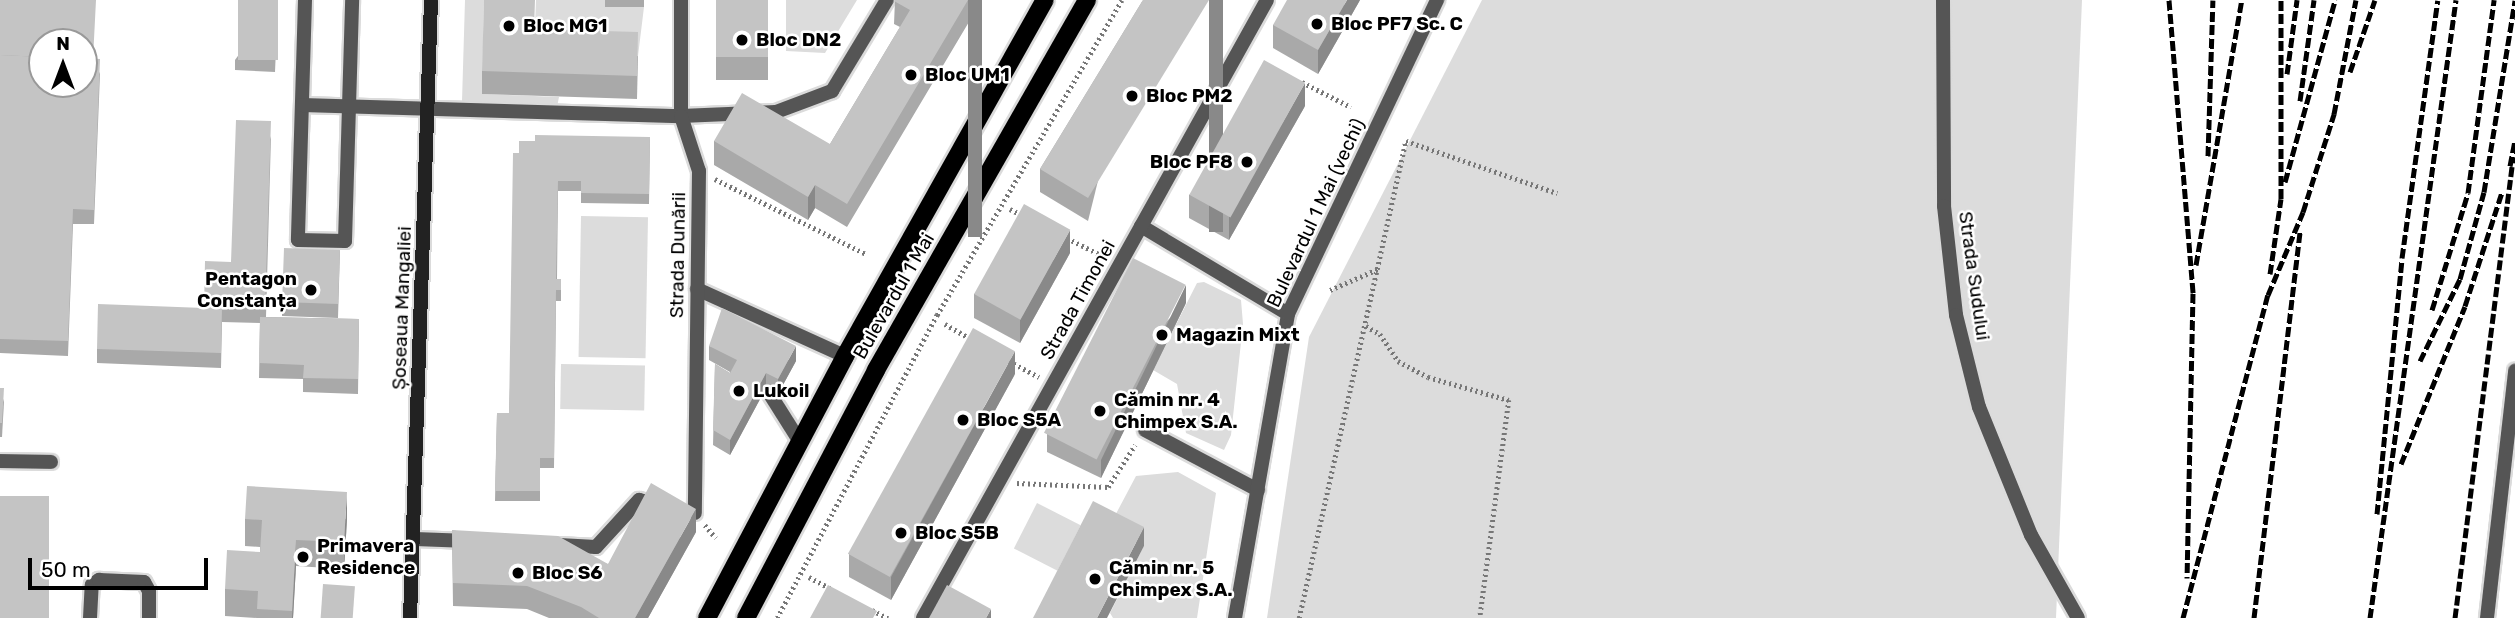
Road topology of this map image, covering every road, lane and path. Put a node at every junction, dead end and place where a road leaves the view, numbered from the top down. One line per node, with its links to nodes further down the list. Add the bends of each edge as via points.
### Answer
1 (305, 0): 13 (street)
2 (352, 0): 14 (street)
3 (432, 0): 16 (street, Șoseaua Mangaliei)
4 (681, 0): 17 (street, Strada Dunării)
5 (887, 0): 17 (street, via 832,91 776,112)
6 (1045, 0): 33 (main road, Bulevardul 1 Mai)
7 (1087, 0): 54 (main road, Bulevardul 1 Mai, via 876,370)
8 (1122, 0): 55 (path, via 937,315)
9 (1267, 0): 22 (street, Strada Timonei)
10 (1437, 0): 29 (street, Bulevardul 1 Mai (vechi))
11 (1943, 0): 61 (street, Strada Sudului, via 1944,206 1956,315 1979,407 2031,535)
12 (1289, 75): 15 (path)
13 (302, 105): 14 (street); 14 (street, via 298,240 345,241)
14 (349, 107): 16 (street)
15 (1351, 107)
16 (428, 110): 17 (street); 44 (street, Șoseaua Mangaliei)
17 (681, 116): 18 (street, Strada Dunării)
18 (699, 171): 24 (path); 27 (street, Strada Dunării)
19 (1557, 193): 26 (path, via 1406,141)
20 (1010, 209): 21 (path)
21 (1034, 221)
22 (1141, 226): 25 (street, Strada Timonei); 29 (street)
23 (1059, 234): 25 (path)
24 (866, 254)
25 (1119, 265): 36 (street, Strada Timonei)
26 (1378, 270): 28 (path); 31 (path)
27 (697, 289): 33 (street, via 761,324); 46 (street, Strada Dunării, via 684,511 639,500 596,547)
28 (1330, 290)
29 (1288, 314): 43 (street, Bulevardul 1 Mai (vechi))
30 (944, 324): 32 (path)
31 (1366, 327): 59 (path); 60 (path, via 1380,334 1398,362 1428,377 1509,400)
32 (981, 345)
33 (845, 356): 39 (main road, Bulevardul 1 Mai)
34 (1004, 358): 36 (path)
35 (2515, 371): 62 (street)
36 (1052, 385): 42 (street, Strada Timonei)
37 (766, 388): 39 (street)
38 (1144, 430): 42 (path, via 1108,487); 43 (street)
39 (800, 442): 53 (main road, Bulevardul 1 Mai)
40 (0, 461): 41 (street)
41 (51, 462)
42 (999, 482): 57 (street, Strada Timonei)
43 (1258, 490): 58 (street, Bulevardul 1 Mai (vechi))
44 (415, 539): 45 (street); 52 (street, Șoseaua Mangaliei)
45 (480, 541)
46 (544, 544)
47 (809, 577): 48 (path)
48 (843, 594)
49 (865, 606): 56 (path)
50 (90, 618): 51 (street, via 92,585 99,580 144,582 149,591)
51 (149, 618)
52 (410, 618)
53 (707, 618)
54 (746, 618)
55 (777, 618)
56 (888, 618)
57 (923, 618)
58 (1235, 618)
59 (1299, 618)
60 (1480, 618)
61 (2078, 618)
62 (2487, 618)

